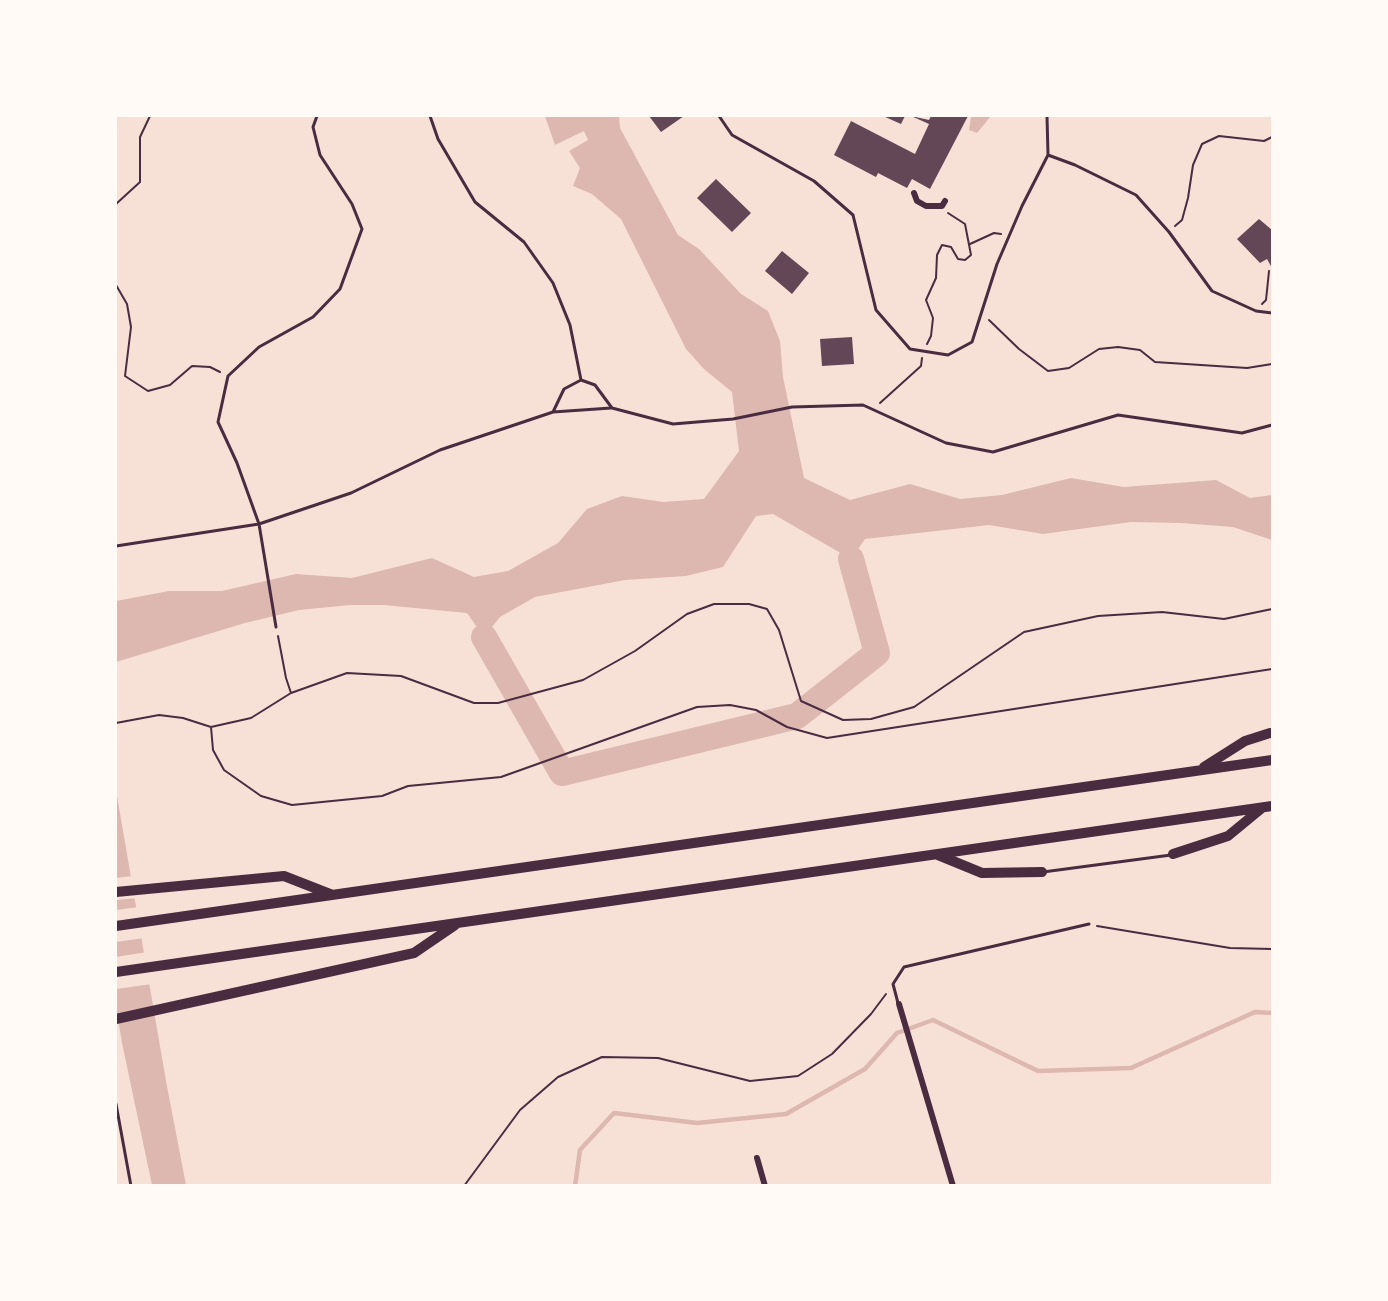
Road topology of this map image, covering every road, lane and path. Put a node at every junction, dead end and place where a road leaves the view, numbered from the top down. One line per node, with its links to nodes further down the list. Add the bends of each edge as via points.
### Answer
1 (150, 116): 9 (path, via 140,137 140,182)
2 (317, 116): 21 (lane, via 313,127 320,155 352,204 362,228 340,289 313,317 259,347)
3 (430, 116): 22 (lane, via 438,139 475,202 524,242 554,283 570,325)
4 (719, 116): 19 (lane, via 732,135 814,181 853,215 876,310 910,349)
5 (1047, 116): 7 (lane)
6 (1272, 137): 11 (path, via 1264,141 1219,136 1202,144 1193,165 1182,220)
7 (1048, 155): 11 (lane, via 1136,195); 12 (lane)
8 (914, 193): 10 (street, via 917,201 926,206)
9 (116, 204)
10 (944, 204): 13 (path, via 953,218 964,224)
11 (1169, 232): 16 (lane, via 1212,291)
12 (1010, 235): 13 (path, via 994,233); 18 (lane)
13 (970, 244): 19 (path, via 971,255 964,260 958,259 951,247 942,245 937,255 936,278 926,300 933,318 932,336)
14 (1269, 271): 16 (path, via 1266,300)
15 (116, 285): 21 (path, via 127,304 131,327 125,376 148,391 170,385 192,366 210,367)
16 (1256, 311): 17 (lane)
17 (1272, 313)
18 (980, 318): 19 (lane, via 972,342 948,355); 20 (path, via 991,321 1048,371 1069,368 1099,349 1118,346 1140,350 1155,362 1247,368)
19 (924, 351): 24 (path, via 921,366)
20 (1272, 364)
21 (228, 376): 27 (lane, via 218,422)
22 (581, 380): 23 (lane, via 595,385); 25 (lane, via 564,389)
23 (612, 408): 24 (lane, via 673,424 733,419 792,407 862,405); 25 (lane)
24 (874, 410): 26 (lane, via 946,443 993,452 1118,415 1242,433)
25 (553, 412): 27 (lane, via 440,450 351,493)
26 (1272, 425)
27 (259, 524): 28 (lane); 30 (lane)
28 (116, 546)
29 (1272, 609): 32 (path, via 1224,619 1162,612 1098,616 1024,632 914,707 871,719 843,720 801,701 779,630 767,609 749,604 714,604 687,614 635,651 583,680 498,703 474,704 401,676 357,673 346,673)
30 (276, 627): 32 (path)
31 (1272, 669): 34 (path, via 827,738 787,727 756,710 730,705 697,706 501,777 408,786 382,796 292,805 261,796 224,770 213,750)
32 (291, 693): 34 (path, via 251,718)
33 (116, 723): 34 (path, via 159,715)
34 (211, 728)
35 (1271, 733): 37 (highway, via 1245,741)
36 (1272, 760): 37 (highway)
37 (1198, 771): 43 (highway)
38 (1267, 807): 39 (highway, via 1228,836); 40 (highway)
39 (1173, 854): 41 (lane)
40 (937, 855): 41 (highway, via 982,873); 44 (highway)
41 (1042, 872)
42 (116, 892): 43 (highway, via 284,876)
43 (333, 895): 46 (highway)
44 (458, 923): 48 (highway); 51 (highway, via 414,953)
45 (1089, 924): 47 (path, via 1230,948); 49 (lane, via 904,967)
46 (116, 926)
47 (1272, 949)
48 (116, 972)
49 (893, 984): 50 (lane); 55 (path, via 872,1014 832,1054 798,1076 750,1081 658,1058 602,1058 558,1077 519,1110)
50 (899, 1004): 57 (street)
51 (116, 1019)
52 (116, 1104): 54 (lane)
53 (757, 1158): 56 (street)
54 (131, 1185)
55 (464, 1185)
56 (765, 1185)
57 (953, 1185)

